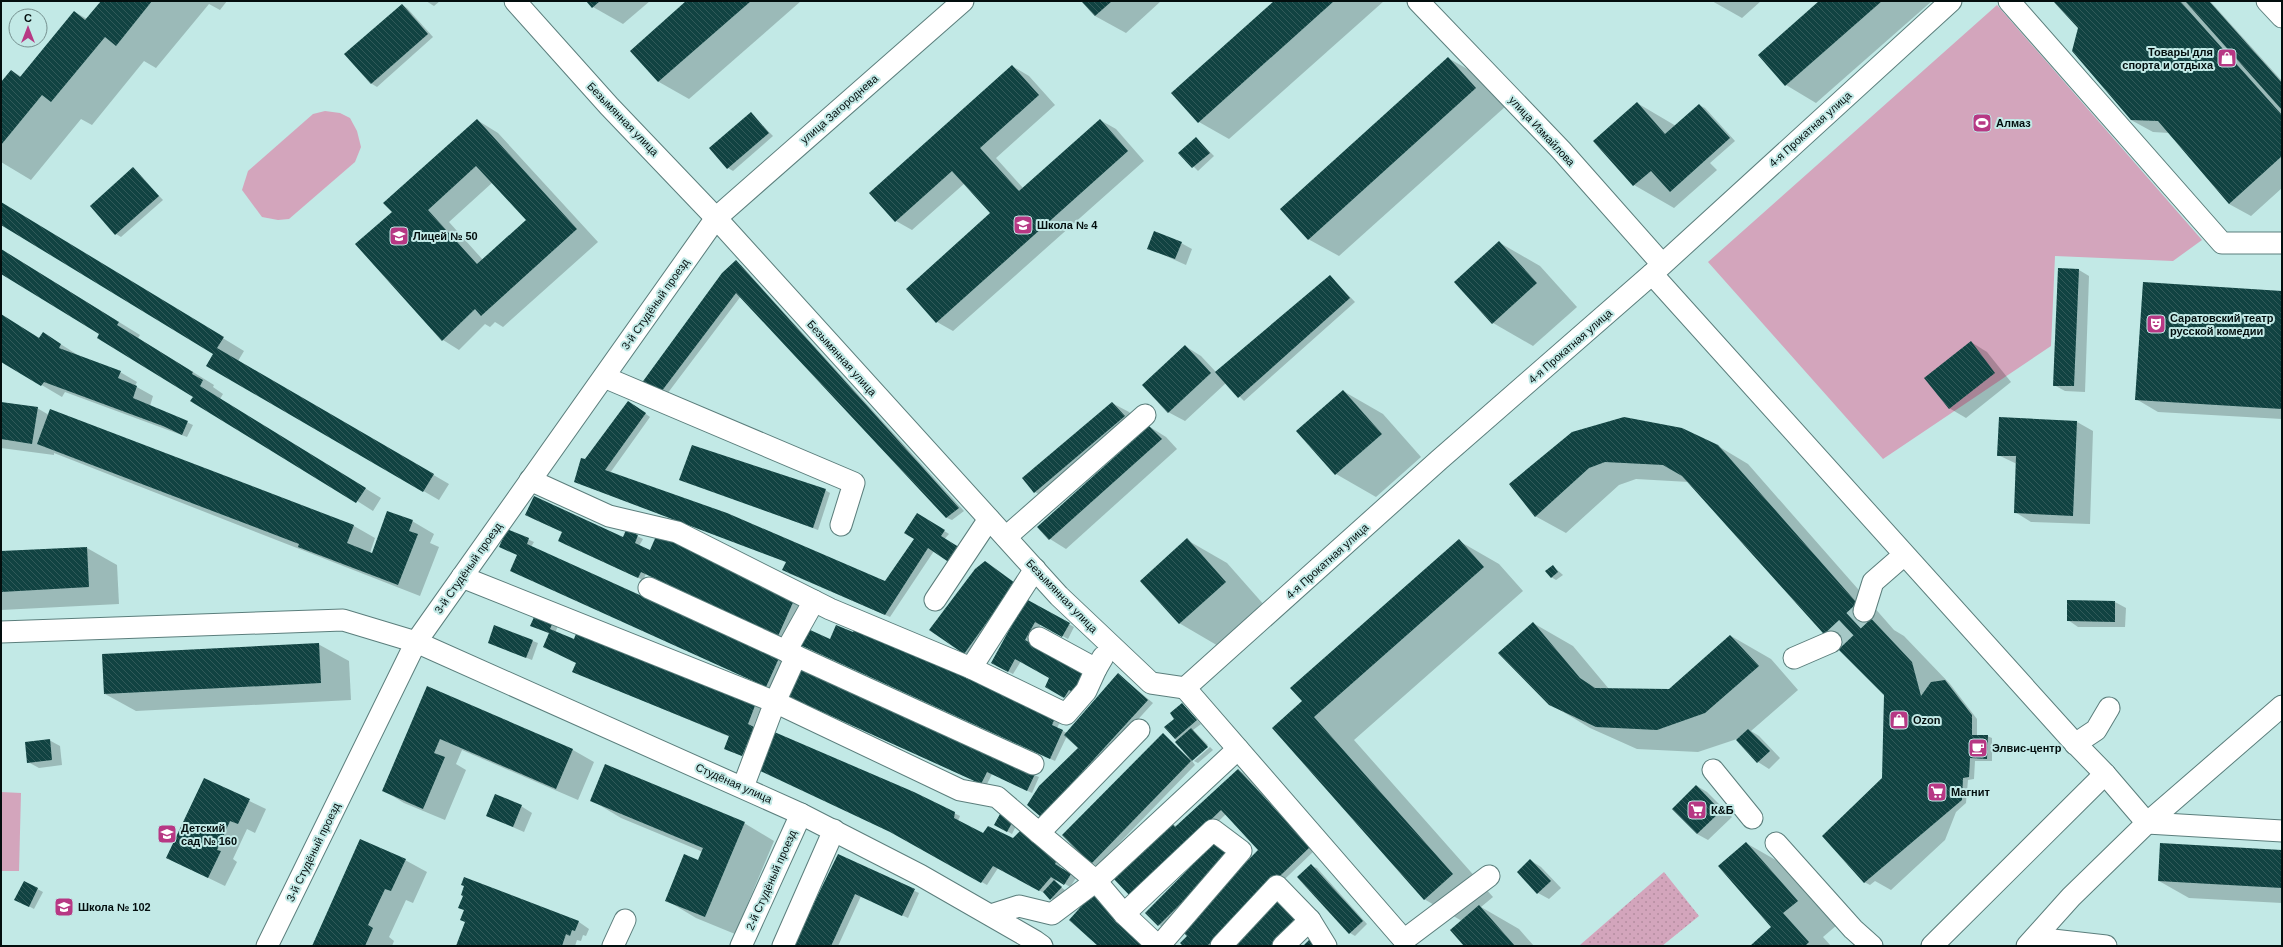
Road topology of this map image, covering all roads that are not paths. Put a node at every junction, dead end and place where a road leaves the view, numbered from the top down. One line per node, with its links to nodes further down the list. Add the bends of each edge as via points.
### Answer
1 (515, 1): 8 (street, Безымянная улица, via 609,106)
2 (963, 1): 8 (street, улица Загороднева)
3 (1418, 1): 10 (street, улица Измайлова, via 1561,150)
4 (1951, 1): 10 (street, 4-я Прокатная улица)
5 (2009, 1): 9 (street, via 2222,242)
6 (2268, 1): 7 (street)
7 (2282, 18)
8 (716, 218): 11 (street, 3-й Студёный проезд); 14 (street, Безымянная улица)
9 (2282, 244)
10 (1657, 269): 17 (street, улица Измайлова); 33 (street, 4-я Прокатная улица, via 1439,460)
11 (604, 377): 13 (street, 3-й Студёный проезд); 15 (street, via 854,483)
12 (1145, 415): 16 (street)
13 (530, 480): 19 (street, 3-й Студёный проезд); 22 (street, via 609,516 677,532)
14 (989, 519): 16 (street, Безымянная улица); 21 (street)
15 (841, 525)
16 (1006, 537): 18 (street, Безымянная улица)
17 (1904, 555): 23 (street, via 1873,582); 38 (street, улица Измайлова)
18 (1035, 569): 28 (street, Безымянная улица, via 1059,596); 31 (street)
19 (462, 577): 26 (street, 3-й Студёный проезд); 34 (street)
20 (649, 588): 29 (street)
21 (936, 600)
22 (814, 601): 29 (street); 31 (street)
23 (1864, 611)
24 (1, 632): 26 (street, Студёная улица, via 343,620)
25 (1039, 638): 32 (street)
26 (416, 642): 43 (street, Студёная улица); 58 (street, 3-й Студёный проезд)
27 (1831, 642): 30 (street)
28 (1110, 644): 32 (street); 33 (street, Безымянная улица, via 1151,683)
29 (791, 653): 34 (street); 40 (street)
30 (1794, 658)
31 (971, 668): 32 (street, via 1066,714 1086,691)
32 (1096, 669)
33 (1186, 688): 39 (street)
34 (775, 702): 43 (street); 49 (street, via 960,790 997,797)
35 (2282, 706): 46 (street)
36 (2109, 708): 38 (street, via 2096,730)
37 (1139, 730): 49 (street)
38 (2075, 744): 42 (street, улица Измайлова)
39 (1238, 749): 51 (street, via 1404,940); 52 (street)
40 (1033, 764)
41 (1713, 770): 45 (street)
42 (2105, 774): 46 (street, улица Измайлова); 68 (street)
43 (743, 787): 44 (street, Студёная улица)
44 (802, 814): 47 (street, Студёная улица); 60 (street, 2-й Студёный проезд)
45 (1752, 818)
46 (2147, 823): 48 (street); 57 (street, via 2071,897)
47 (834, 830): 54 (street, Студёная улица); 61 (street)
48 (2282, 831)
49 (1039, 833): 52 (street)
50 (1776, 843): 67 (street, via 1853,929)
51 (1489, 876)
52 (1096, 881): 53 (street); 54 (street, via 1052,914 1018,906)
53 (1124, 914): 63 (street); 63 (street, via 1213,830 1241,851)
54 (991, 915): 62 (street, Студёная улица)
55 (625, 920): 59 (street)
56 (1310, 920): 64 (street, via 1277,886); 65 (street); 66 (street)
57 (2031, 942): 69 (street)
58 (268, 946)
59 (613, 946)
60 (741, 946)
61 (783, 946)
62 (1042, 946)
63 (1158, 946)
64 (1220, 946)
65 (1283, 946)
66 (1326, 946)
67 (1872, 946)
68 (1932, 946)
69 (2106, 946)

